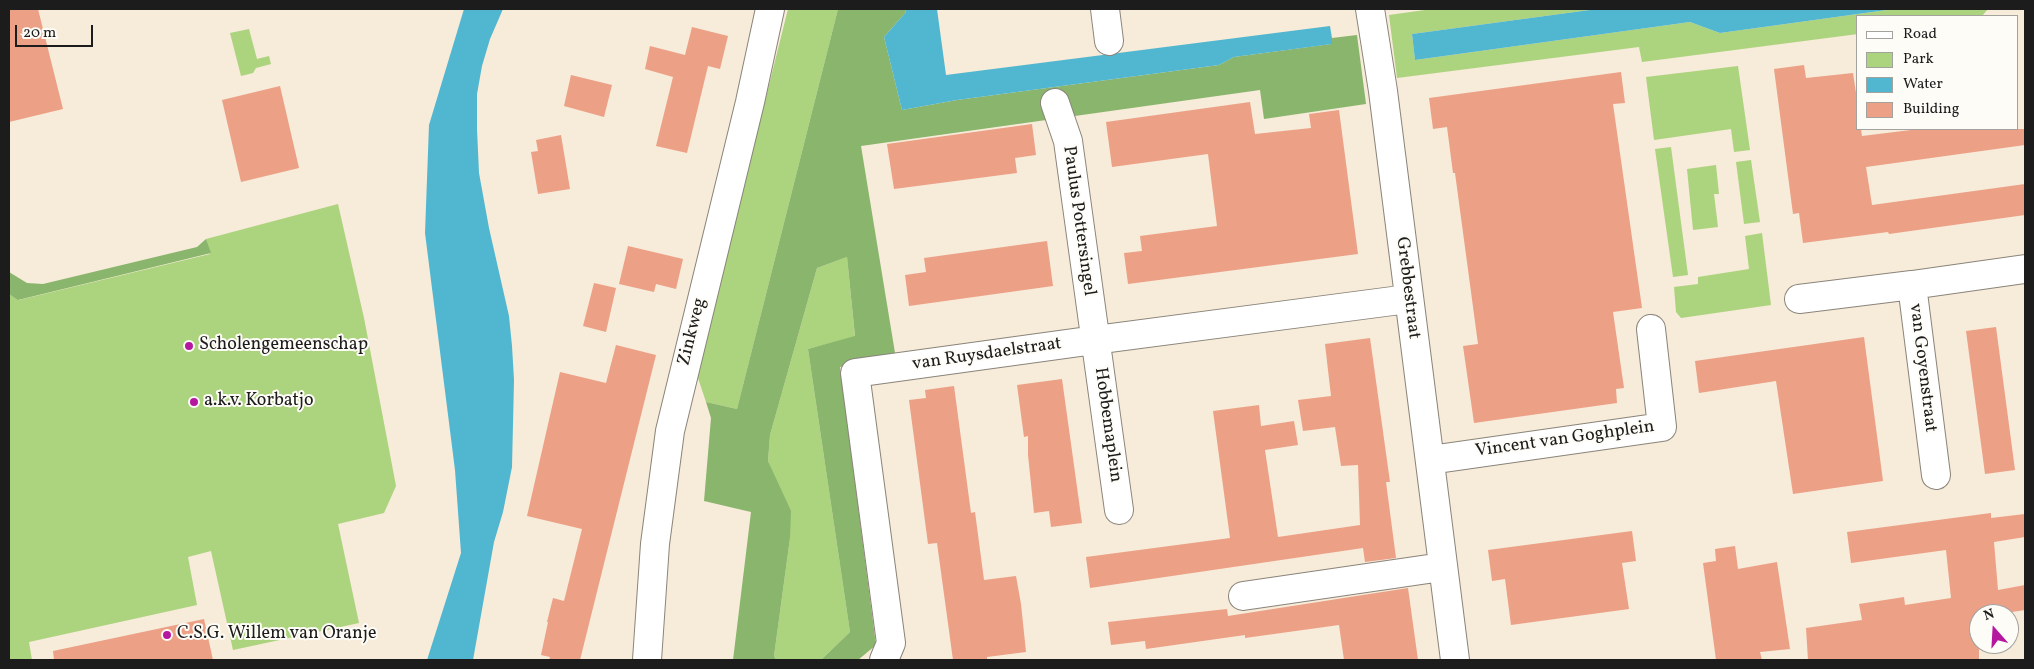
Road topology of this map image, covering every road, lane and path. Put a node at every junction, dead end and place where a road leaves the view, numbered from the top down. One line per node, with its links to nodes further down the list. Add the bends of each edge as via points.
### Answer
1 (770, 9): 17 (street, Zinkweg, via 670,431 655,544)
2 (1105, 9): 4 (street)
3 (1370, 9): 9 (street, Grebbestraat)
4 (1109, 41)
5 (1055, 103): 11 (street, Paulus Pottersingel, via 1068,141)
6 (2025, 269): 7 (street, van Goyenstraat)
7 (1912, 285): 8 (street); 13 (street, van Goyenstraat)
8 (1800, 299)
9 (1408, 300): 11 (street, van Ruysdaelstraat); 12 (street, Grebbestraat)
10 (1651, 329): 12 (street, Vincent van Goghplein, via 1662,427)
11 (1095, 340): 14 (street, Hobbemaplein); 18 (street, van Ruysdaelstraat, via 856,373 891,643)
12 (1430, 460): 15 (street, Grebbestraat)
13 (1936, 475)
14 (1119, 510)
15 (1442, 567): 16 (street); 19 (street, Grebbestraat)
16 (1243, 596)
17 (647, 660)
18 (884, 660)
19 (1455, 660)

